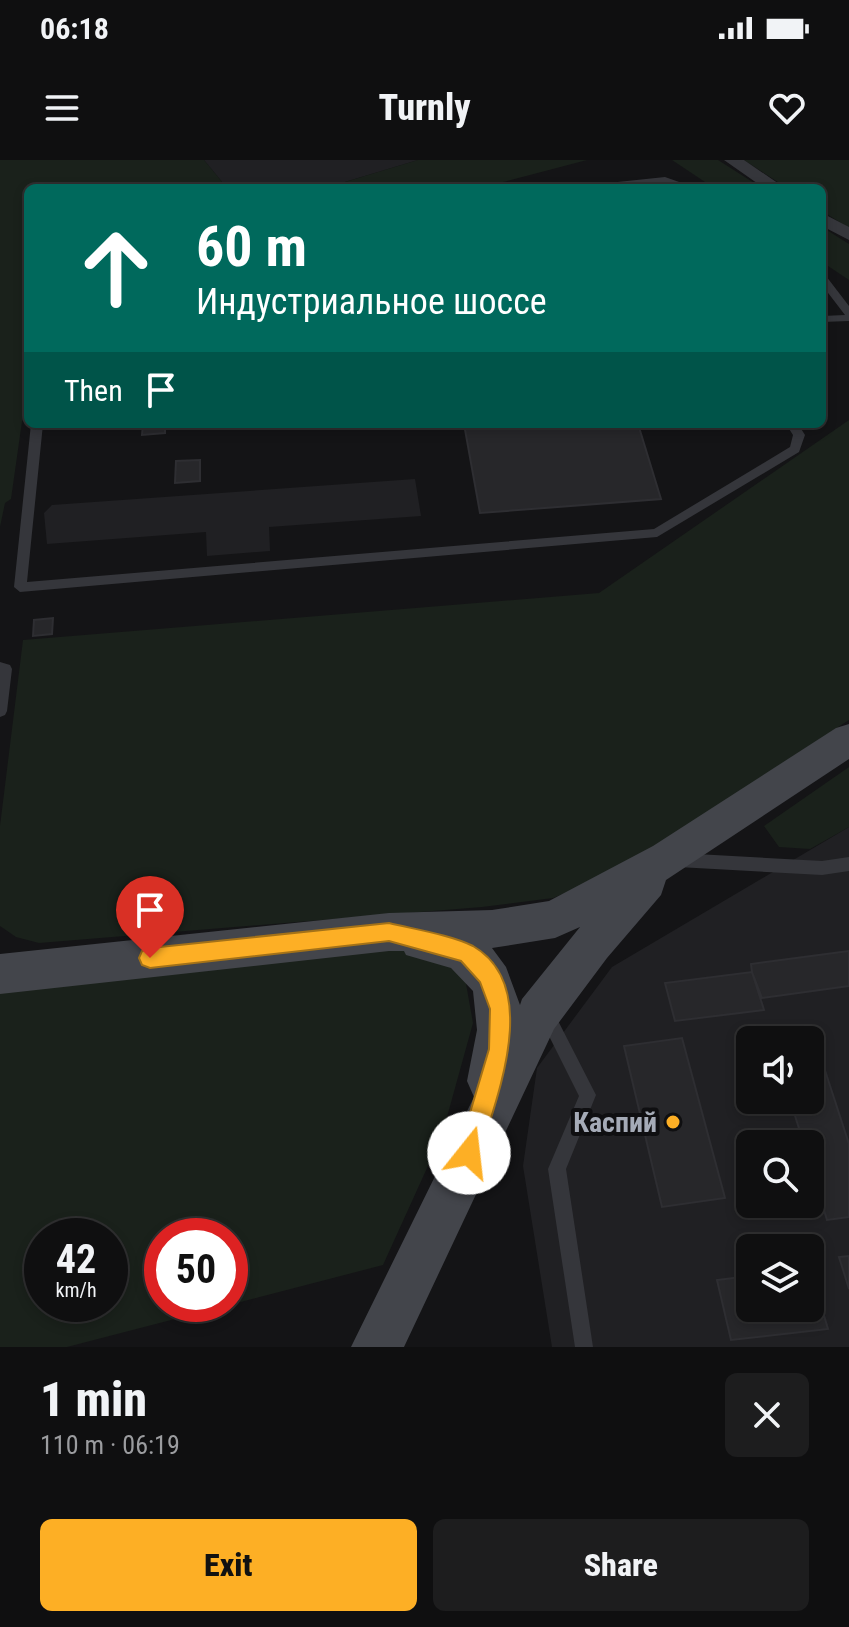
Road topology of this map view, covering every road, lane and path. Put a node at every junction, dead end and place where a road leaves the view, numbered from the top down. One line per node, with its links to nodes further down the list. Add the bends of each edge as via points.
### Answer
1 (732, 160): 4 (street)
2 (627, 184): 3 (lane)
3 (678, 184)
4 (770, 184)
5 (826, 221): 6 (street)
6 (849, 235)
7 (826, 283): 8 (lane)
8 (849, 315): 9 (lane)
9 (826, 318)
10 (37, 428): 11 (lane, via 20,587 657,533 795,449 799,435)
11 (795, 428)
12 (0, 667): 13 (lane, via 5,669)
13 (0, 711)
14 (849, 739): 15 (main road)
15 (667, 859): 16 (lane, via 822,868); 17 (main road, via 555,919 492,929); 19 (main road)
16 (849, 864)
17 (389, 932): 18 (main road); 20 (main road, via 467,954 489,976 500,1009 499,1049)
18 (0, 974)
19 (543, 1008): 20 (main road); 22 (lane, via 588,1095 557,1169)
20 (469, 1153): 21 (main road)
21 (377, 1347)
22 (584, 1347)

